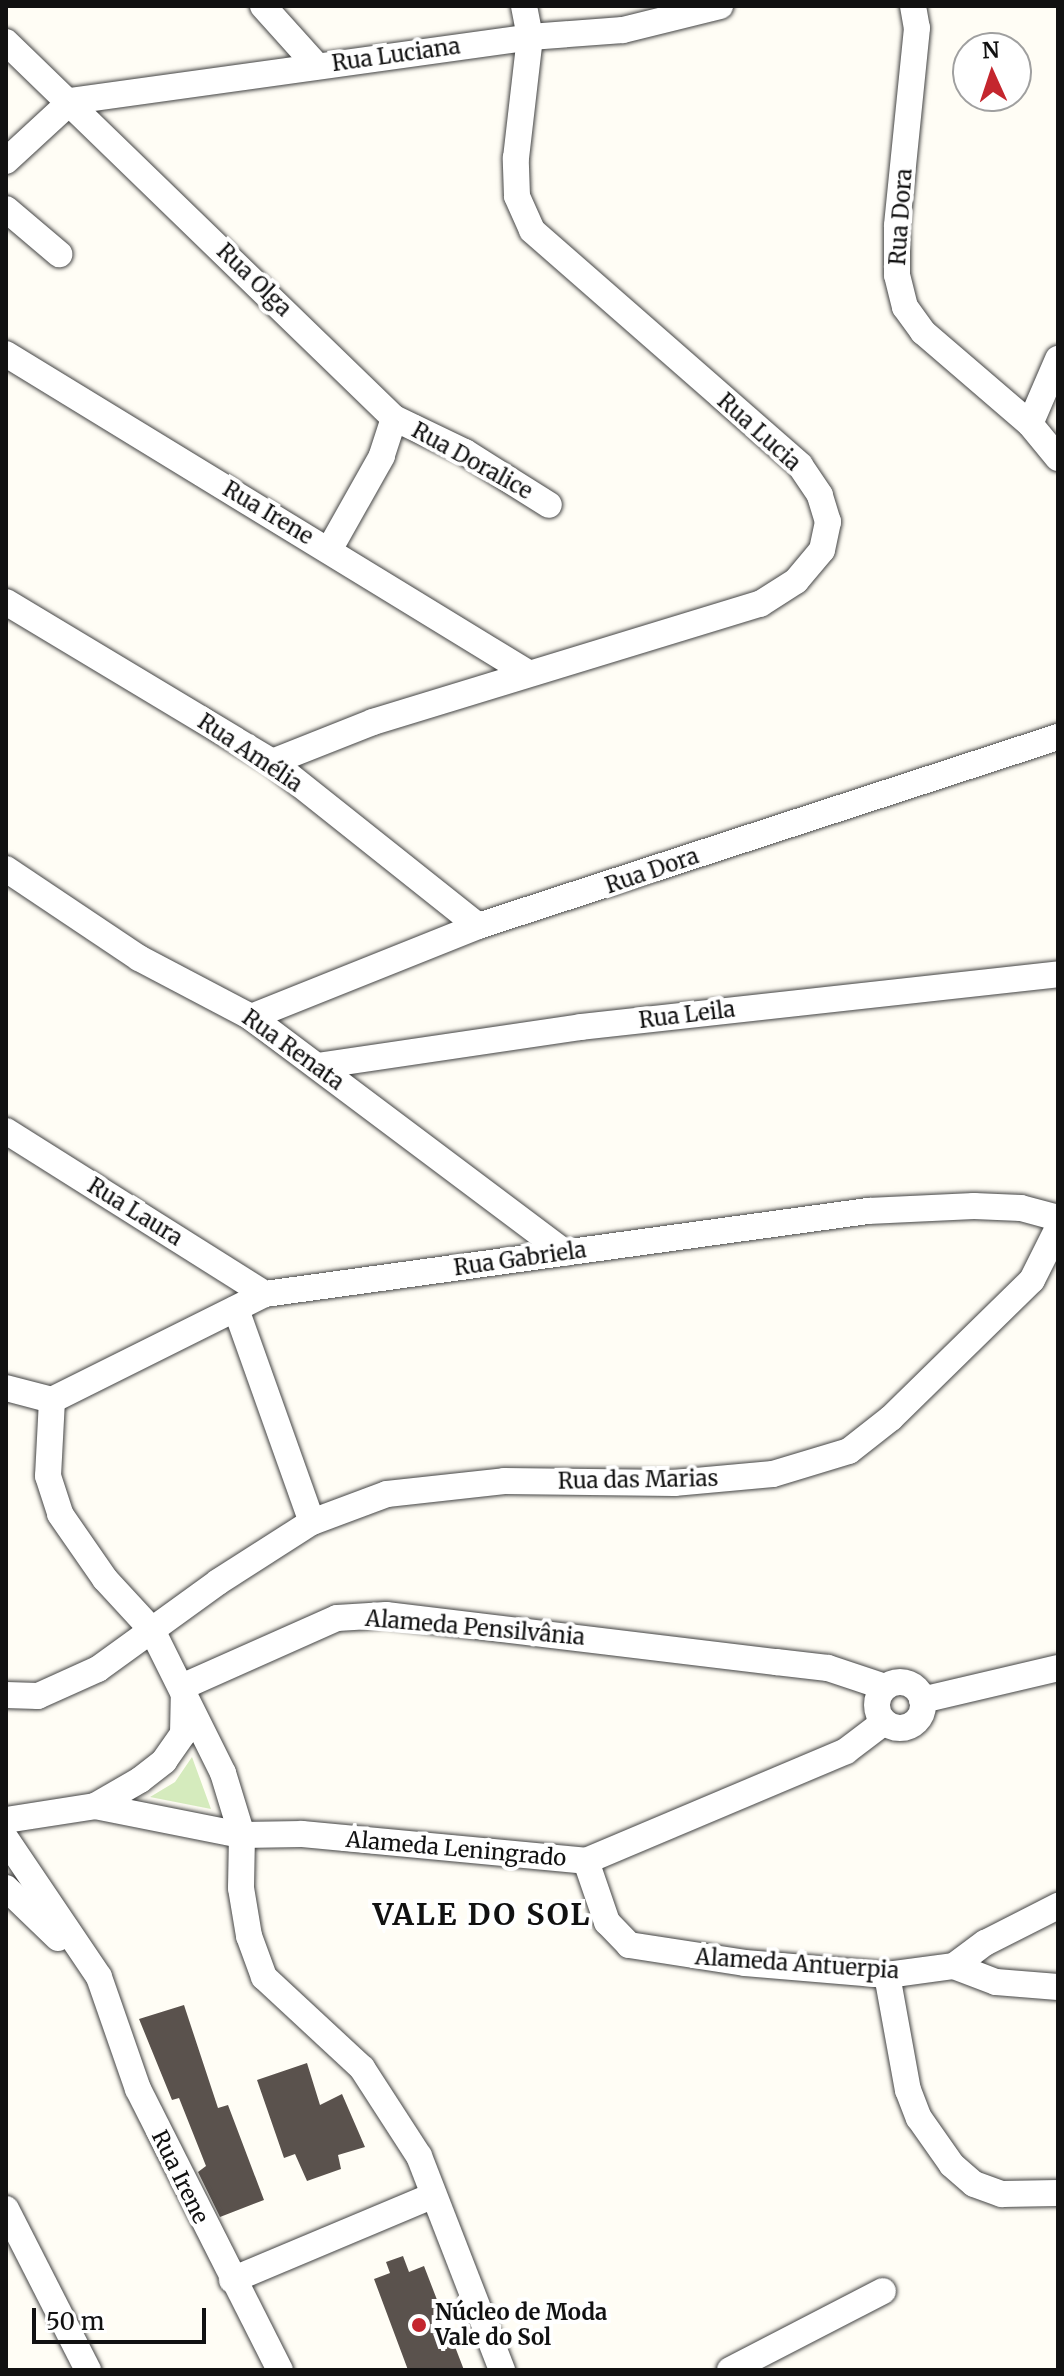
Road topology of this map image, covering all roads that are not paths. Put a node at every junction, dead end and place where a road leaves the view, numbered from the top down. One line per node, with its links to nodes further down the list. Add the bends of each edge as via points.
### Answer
1 (263, 6): 7 (street)
2 (524, 6): 5 (street, Rua Lucia)
3 (720, 6): 5 (street, Rua Luciana, via 623,30)
4 (913, 6): 15 (street, Rua Dora, via 917,28 897,226 897,275 905,307 923,332)
5 (530, 37): 7 (street, Rua Luciana); 20 (street, Rua Lucia, via 516,158 517,196 532,230 800,465 820,495 828,522 822,550 796,581 760,604)
6 (6, 42): 8 (street, Rua Olga)
7 (317, 66): 8 (street, Rua Luciana)
8 (71, 101): 9 (street); 14 (street, Rua Olga)
9 (6, 161)
10 (6, 209): 11 (street)
11 (59, 254)
12 (6, 354): 18 (street, Rua Irene)
13 (1058, 359): 15 (street)
14 (394, 418): 17 (street, Rua Doralice, via 465,452); 18 (street, via 382,456)
15 (1030, 424): 16 (street, Rua Dora)
16 (1058, 458)
17 (549, 505)
18 (329, 550): 20 (street, Rua Irene)
19 (6, 602): 22 (street, Rua Amélia)
20 (528, 673): 22 (street, Rua Lucia, via 373,722)
21 (1058, 737): 24 (street, Rua Dora)
22 (272, 762): 24 (street, Rua Amélia)
23 (6, 869): 26 (street, Rua Renata, via 139,958)
24 (478, 926): 26 (street, Rua Dora)
25 (1058, 974): 27 (street, Rua Leila, via 581,1027)
26 (251, 1017): 27 (street, Rua Renata)
27 (317, 1066): 31 (street, Rua Renata)
28 (6, 1131): 33 (street, Rua Laura)
29 (1058, 1218): 31 (street, Rua Gabriela, via 990,1207 868,1211)
30 (1058, 1228): 32 (street, Rua das Marias)
31 (565, 1253): 33 (street, Rua Gabriela)
32 (1051, 1264): 37 (street, Rua das Marias, via 891,1418 849,1451 759,1476 674,1483 504,1481 387,1494)
33 (265, 1294): 34 (street, Rua Gabriela)
34 (236, 1309): 36 (street, Rua Gabriela); 37 (street)
35 (6, 1388): 36 (street)
36 (52, 1400): 38 (street, via 48,1476 60,1514 105,1579)
37 (312, 1522): 38 (street, Rua das Marias)
38 (152, 1630): 40 (street); 42 (street, Rua das Marias, via 98,1669 38,1696)
39 (1058, 1668): 43 (street)
40 (184, 1686): 41 (street, Alameda Pensilvânia, via 337,1618 386,1615 828,1668); 45 (street, via 183,1734 177,1743 140,1780); 47 (street, via 223,1773)
41 (885, 1687): 43 (street, via 911,1684); 44 (street, via 878,1711)
42 (6, 1695)
43 (922, 1700): 44 (street, via 920,1718 910,1727)
44 (884, 1722): 49 (street, Alameda Leningrado, via 846,1751)
45 (95, 1806): 46 (street); 47 (street, Alameda Leningrado)
46 (6, 1820)
47 (242, 1835): 49 (street, Alameda Leningrado, via 302,1834); 57 (street, via 241,1888 249,1936 264,1977 362,2068 419,2156)
48 (6, 1839): 54 (street, Rua Irene)
49 (586, 1861): 53 (street, Alameda Antuerpia, via 607,1922 629,1945 745,1963)
50 (6, 1888): 54 (street, Rua Irene)
51 (1058, 1906): 52 (street, via 985,1943)
52 (954, 1966): 53 (street, Alameda Antuerpia); 55 (street, Alameda Antuerpia, via 996,1982)
53 (887, 1975): 56 (street, via 908,2090 919,2118 952,2165 974,2184 1002,2194)
54 (99, 1977): 59 (street, Rua Irene, via 138,2089)
55 (1058, 1987)
56 (1058, 2193)
57 (432, 2196): 59 (street); 63 (street)
58 (6, 2209): 61 (street)
59 (232, 2280): 62 (street, Rua Irene)
60 (883, 2291): 64 (street)
61 (88, 2370)
62 (280, 2370)
63 (502, 2370)
64 (730, 2370)

